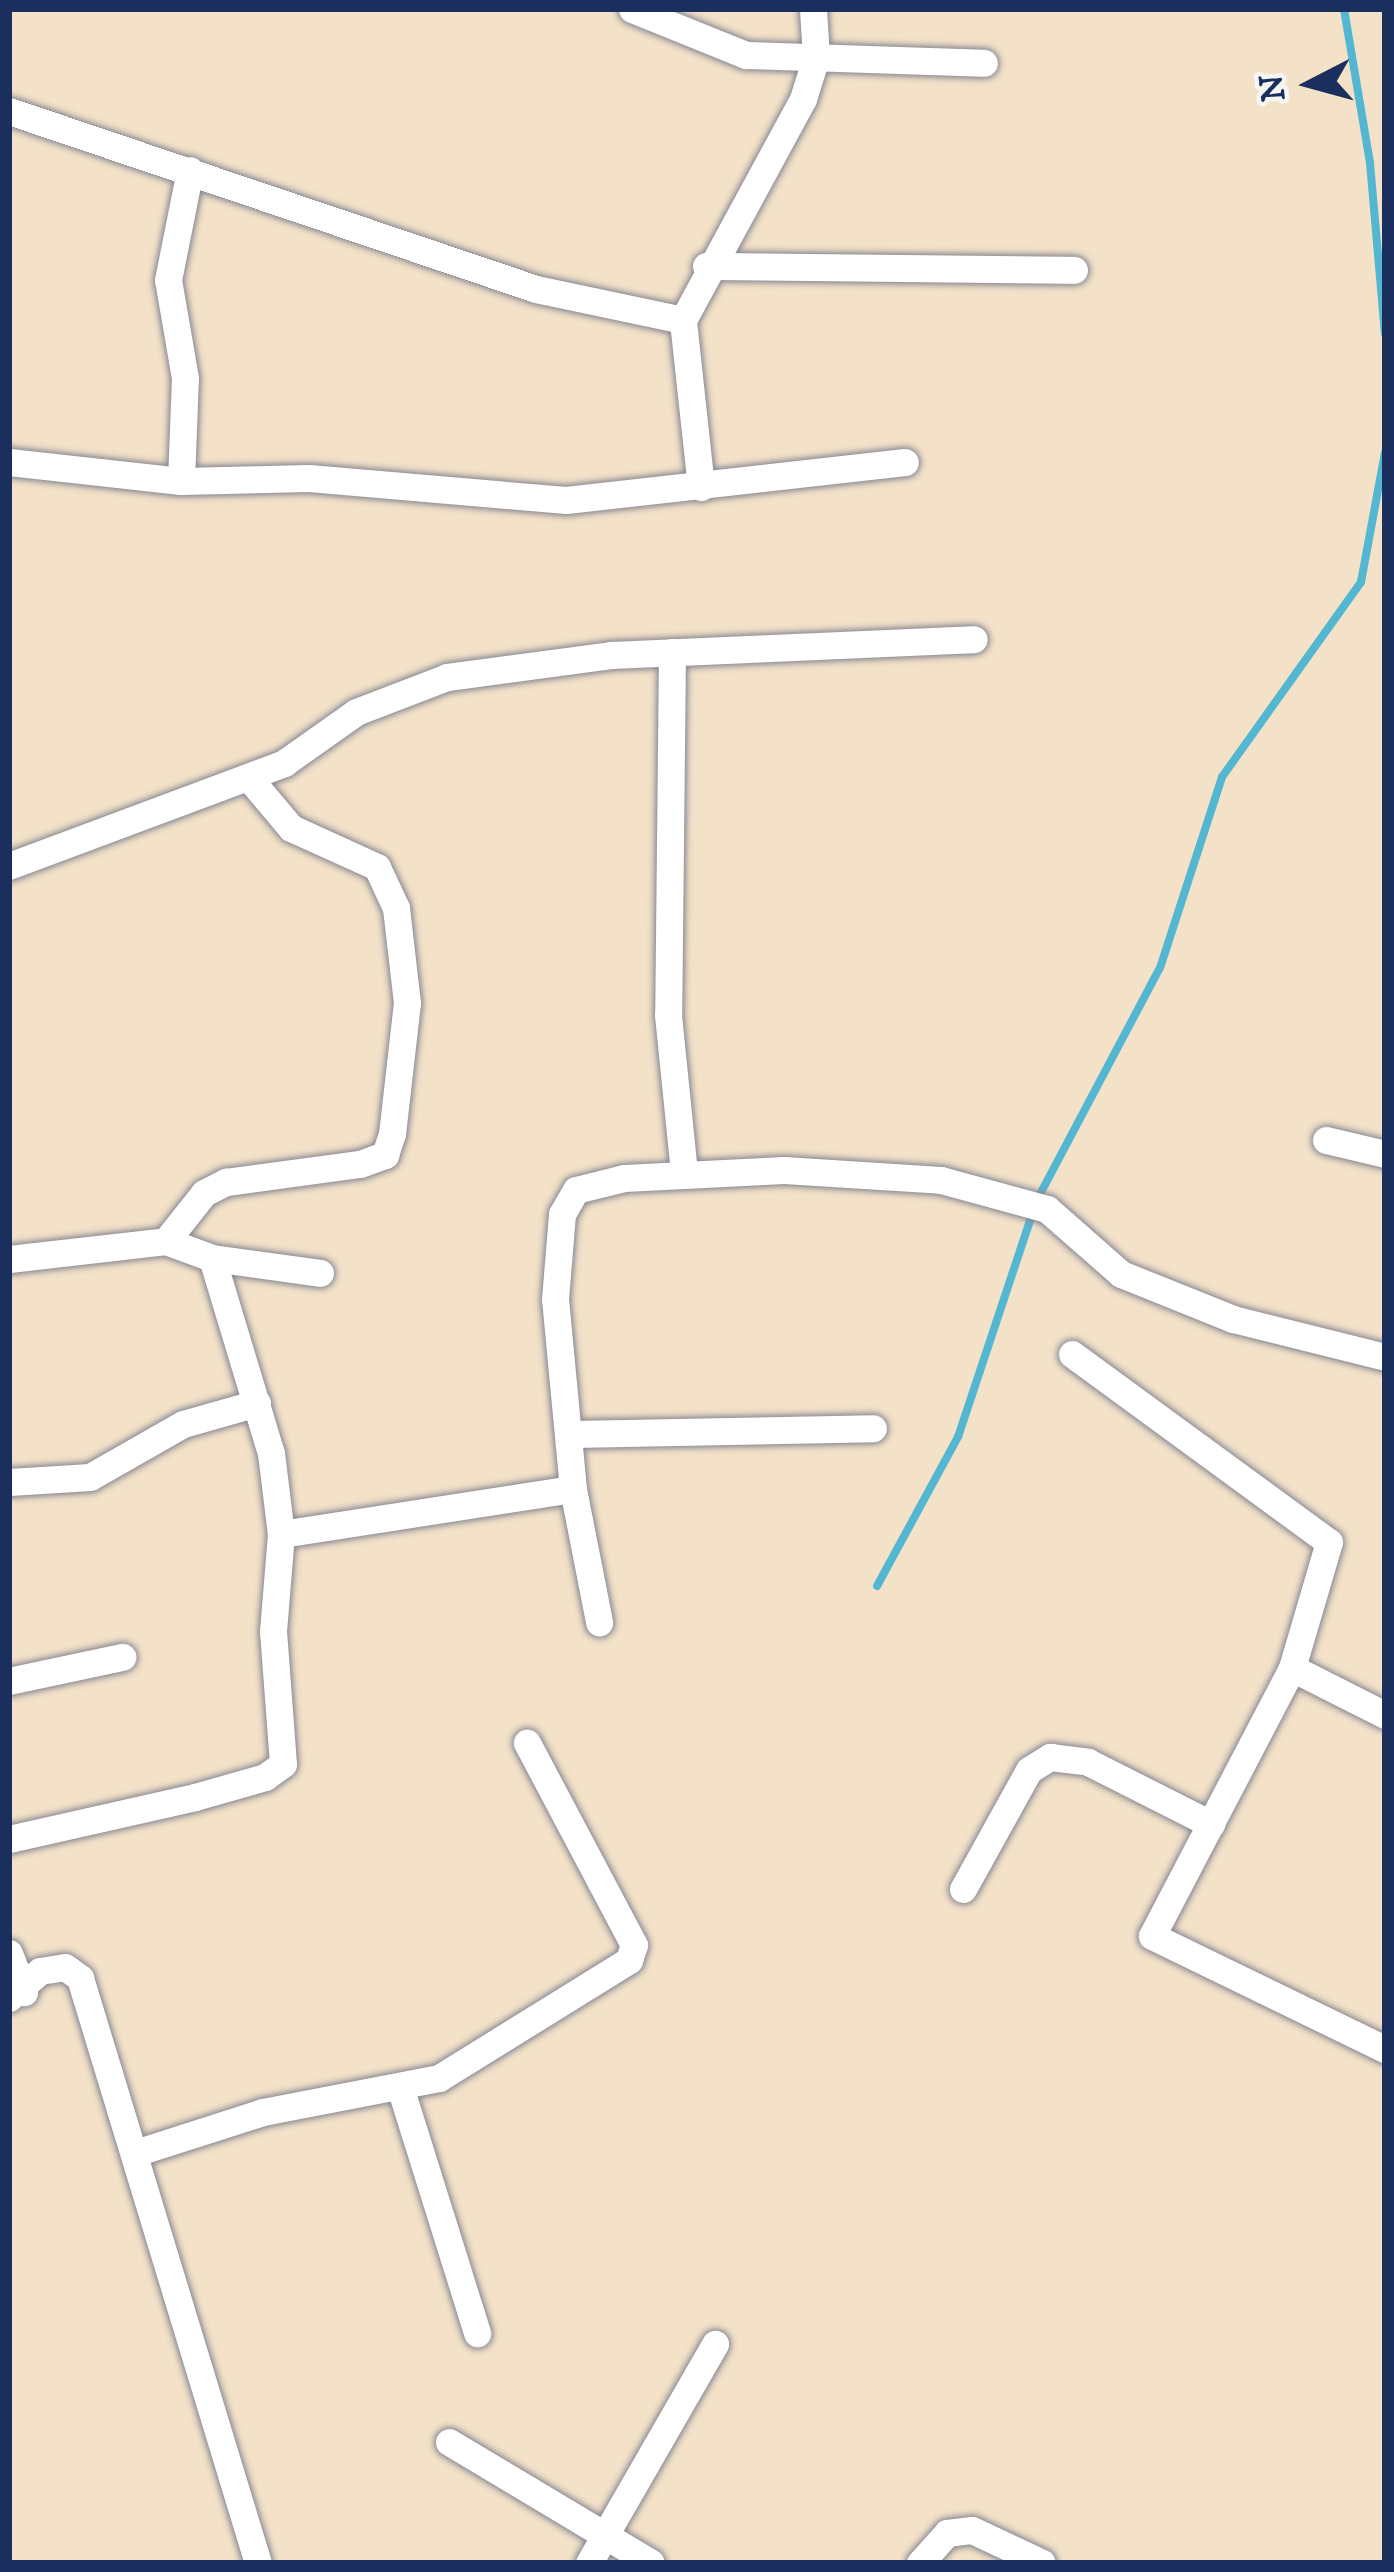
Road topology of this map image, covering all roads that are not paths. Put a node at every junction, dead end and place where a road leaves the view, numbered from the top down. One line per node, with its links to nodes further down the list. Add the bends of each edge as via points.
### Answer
1 (632, 9): 3 (street, via 746,55)
2 (813, 9): 3 (street)
3 (816, 57): 4 (street); 7 (street, via 803,99)
4 (984, 63)
5 (9, 111): 6 (street)
6 (190, 170): 9 (street, via 536,289); 12 (street, via 168,280 185,378)
7 (706, 266): 8 (street); 9 (street)
8 (1074, 270)
9 (683, 320): 13 (street)
10 (9, 462): 12 (street)
11 (905, 462): 13 (street)
12 (181, 482): 13 (street, via 309,478 566,500)
13 (701, 487)
14 (974, 639): 15 (street)
15 (673, 652): 16 (street, via 517,663 406,688); 20 (street, via 668,1015)
16 (249, 778): 17 (street); 21 (street, via 291,828 377,867 396,908 407,1003 392,1134 385,1155 360,1164 215,1187)
17 (9, 866)
18 (1326, 1140): 19 (street)
19 (1385, 1154)
20 (683, 1172): 26 (street, via 941,1180 1047,1209 1121,1274 1233,1318); 29 (street, via 576,1190 562,1214 556,1299)
21 (166, 1240): 22 (street); 23 (street)
22 (212, 1258): 24 (street); 27 (street)
23 (9, 1259)
24 (320, 1274)
25 (1072, 1354): 35 (street, via 1320,1528 1330,1557)
26 (1385, 1357)
27 (257, 1403): 30 (street, via 169,1431 90,1477); 32 (street)
28 (873, 1428): 29 (street)
29 (573, 1434): 31 (street)
30 (9, 1482)
31 (573, 1489): 32 (street); 33 (street)
32 (281, 1534): 40 (street, via 273,1631 283,1764 195,1797)
33 (599, 1622)
34 (122, 1657): 36 (street)
35 (1292, 1668): 37 (street); 39 (street)
36 (9, 1681)
37 (1385, 1715)
38 (527, 1743): 45 (street, via 634,1945 629,1960 439,2078)
39 (1211, 1824): 41 (street, via 1088,1762 1050,1757 1029,1770); 44 (street, via 1152,1936)
40 (9, 1838)
41 (963, 1889)
42 (9, 1953): 43 (street)
43 (16, 1995): 46 (street, via 40,1971 65,1967 80,1978)
44 (1385, 2049)
45 (401, 2090): 46 (street, via 263,2112); 47 (street)
46 (135, 2153): 51 (street)
47 (477, 2333)
48 (715, 2344): 50 (street)
49 (449, 2443): 50 (street)
50 (597, 2552): 52 (street)
51 (258, 2563)
52 (651, 2563)
53 (920, 2563): 54 (street, via 947,2533 972,2530)
54 (1042, 2563)

